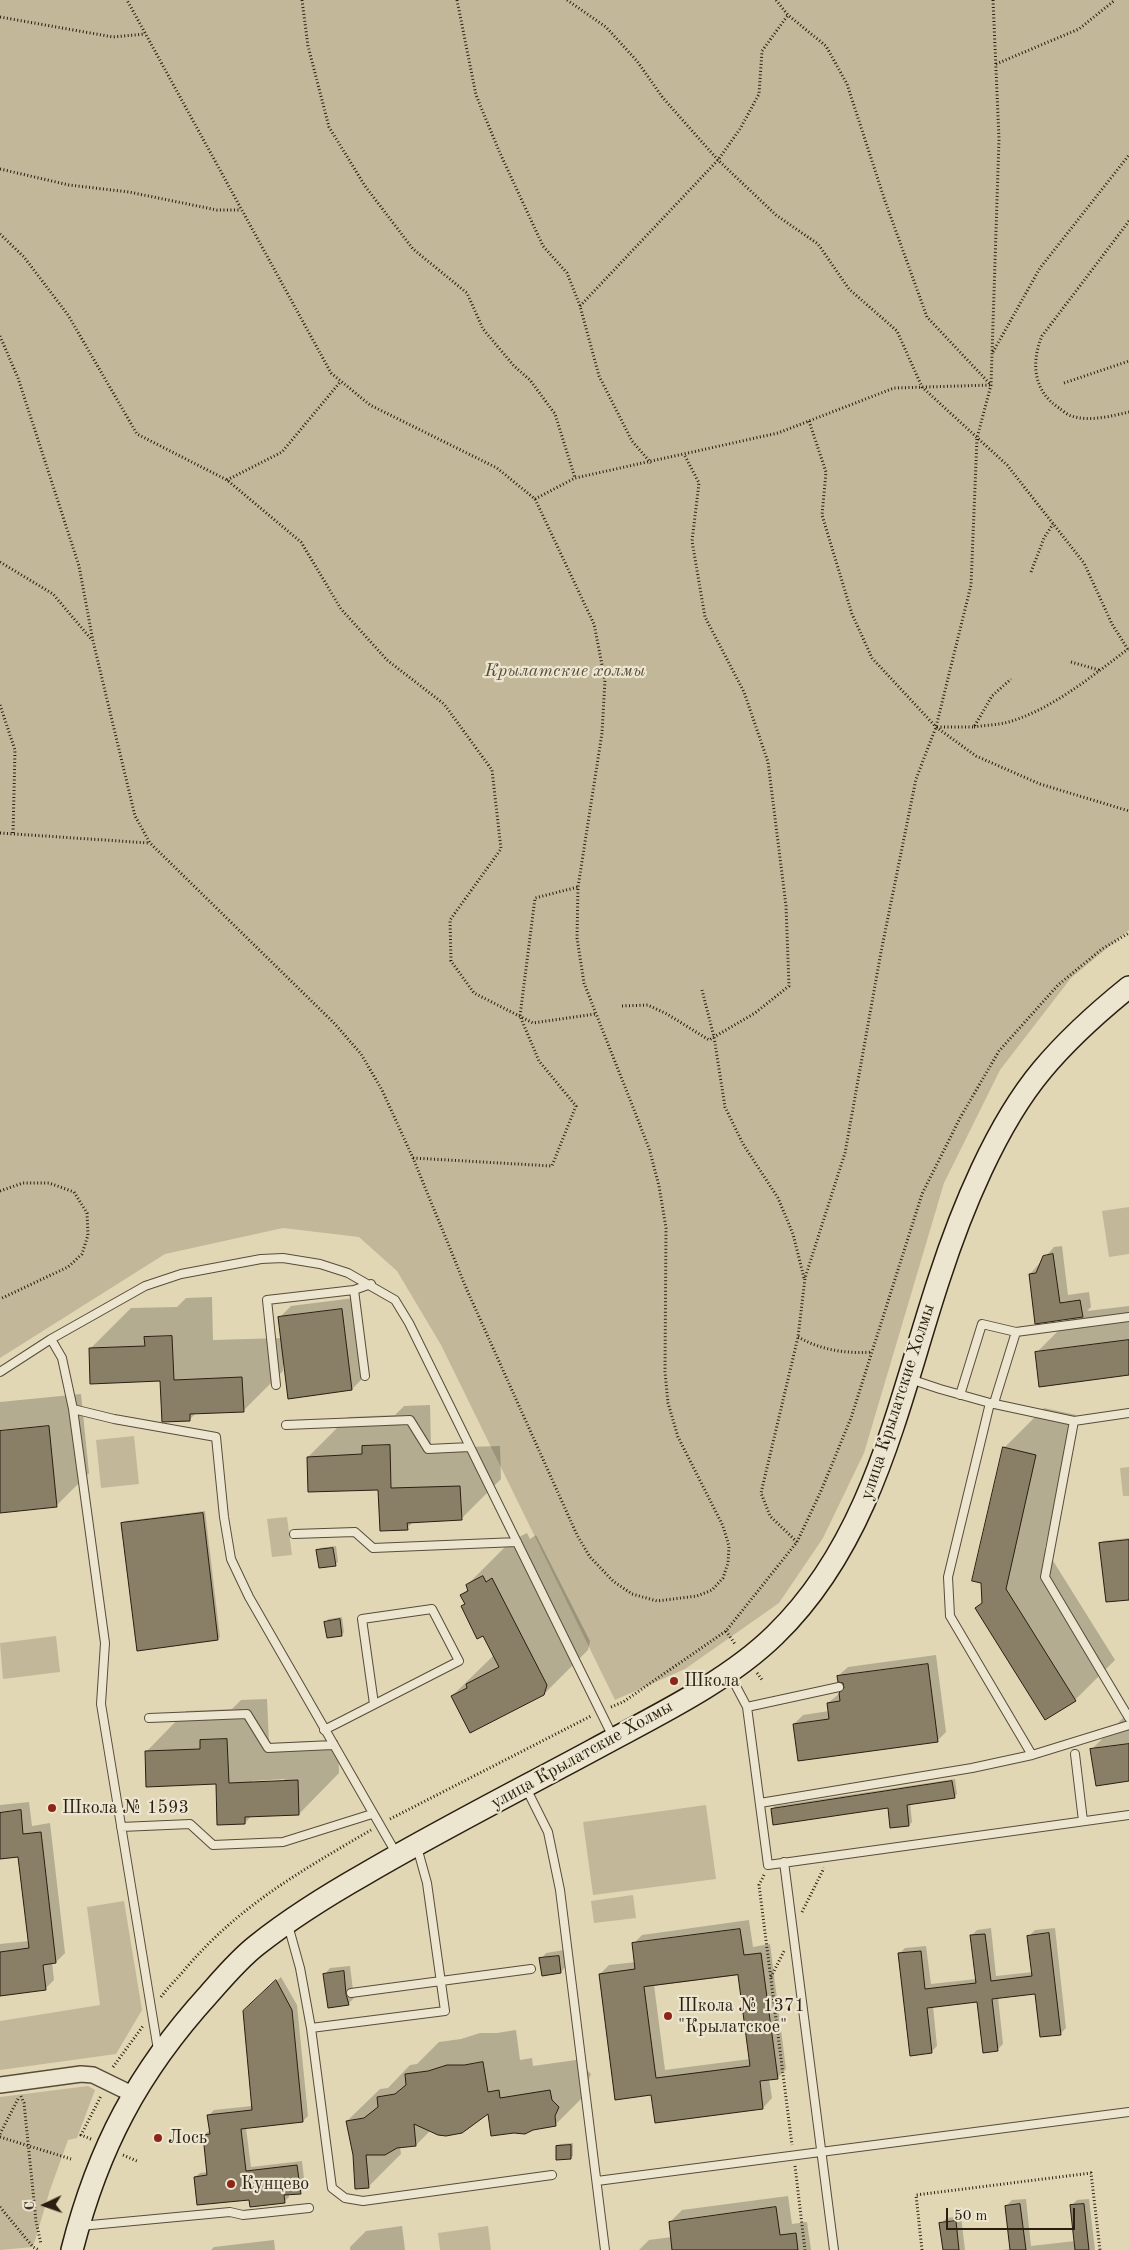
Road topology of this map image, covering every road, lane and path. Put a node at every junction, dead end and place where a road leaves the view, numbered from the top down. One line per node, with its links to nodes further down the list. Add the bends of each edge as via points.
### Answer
1 (127, 0): 10 (path)
2 (302, 0): 31 (path, via 308,46 329,127 365,186 413,250 467,293 483,329 530,380 555,414)
3 (457, 0): 18 (path, via 476,95 542,246 567,273)
4 (566, 0): 13 (path, via 606,27)
5 (776, 0): 8 (path)
6 (993, 0): 11 (path)
7 (1115, 0): 11 (path, via 1079,29)
8 (788, 15): 13 (path, via 762,52 759,94); 24 (path, via 826,46 847,84 927,317)
9 (0, 17): 10 (path, via 113,36)
10 (145, 34): 15 (path)
11 (996, 64): 20 (path, via 999,139)
12 (1129, 155): 20 (path, via 1040,268)
13 (718, 160): 18 (path); 25 (path, via 776,215 818,244 849,289 897,330)
14 (0, 169): 15 (path, via 69,185 129,192 217,210)
15 (241, 210): 22 (path, via 331,373)
16 (1129, 221): 26 (path, via 1042,336 1035,353 1035,373 1041,390 1054,405 1071,416 1091,418)
17 (0, 234): 32 (path, via 24,257 68,315 137,434)
18 (580, 306): 30 (path, via 600,376 632,442)
19 (0, 336): 37 (path, via 18,378 79,566)
20 (993, 353): 24 (path)
21 (1129, 361): 23 (path)
22 (340, 381): 32 (path, via 282,452); 33 (path, via 370,405 498,468)
23 (1064, 383)
24 (992, 386): 25 (path); 28 (path)
25 (922, 387): 27 (path, via 894,388); 28 (path)
26 (1129, 412)
27 (810, 421): 29 (path, via 778,433); 43 (path, via 826,472 822,516 852,614 872,658)
28 (977, 438): 34 (path, via 1006,465); 43 (path, via 971,585)
29 (685, 456): 30 (path); 56 (path, via 699,483 692,541 705,617 744,692 768,762 786,906 789,986 755,1013)
30 (651, 463): 31 (path)
31 (575, 478): 33 (path)
32 (227, 480): 55 (path, via 301,542 341,609 387,660 444,704 492,770 501,849 450,920 451,960 474,993)
33 (536, 500): 49 (path, via 594,624 605,680 602,733)
34 (1053, 524): 36 (path); 38 (path, via 1084,563 1112,624)
35 (0, 562): 37 (path, via 53,594)
36 (1031, 572)
37 (93, 641): 48 (path, via 135,816)
38 (1128, 650): 40 (path)
39 (1071, 662): 40 (path)
40 (1100, 670): 44 (path, via 1038,711 1010,722)
41 (1011, 679): 44 (path, via 992,696)
42 (0, 705): 47 (path, via 14,750)
43 (936, 727): 44 (path); 45 (path, via 976,756 1016,774); 59 (path, via 916,779 845,1153)
44 (974, 727)
45 (1129, 811)
46 (0, 833): 47 (path)
47 (13, 834): 48 (path)
48 (150, 843): 57 (path, via 362,1054)
49 (578, 887): 54 (path, via 576,938 584,984); 55 (path, via 536,898)
50 (1129, 933): 67 (path, via 1102,949 1058,985 999,1051 960,1118 922,1194)
51 (1129, 987): 70 (street, улица Крылатские Холмы, via 1042,1070 1003,1127 961,1219)
52 (702, 990): 56 (path)
53 (622, 1006): 56 (path, via 648,1006 709,1040)
54 (595, 1014): 55 (path, via 533,1023); 57 (path, via 649,1148 659,1186 666,1228 665,1372 668,1403 678,1437 723,1526 729,1546 723,1578 712,1590 657,1601 632,1594 612,1581 590,1557 577,1535 467,1290)
55 (520, 1016): 57 (path, via 539,1061 576,1106 552,1166)
56 (714, 1037): 59 (path, via 725,1107 743,1144 778,1198 793,1234)
57 (413, 1158)
58 (0, 1191): 62 (path, via 24,1183 41,1183 74,1192 87,1213 88,1235 82,1254 68,1267)
59 (805, 1278): 65 (path)
60 (371, 1284): 61 (lane); 66 (lane, via 320,1264 283,1258 261,1259 181,1274 145,1286); 78 (lane, via 395,1300)
61 (354, 1290): 69 (lane); 71 (lane, via 267,1300)
62 (0, 1299)
63 (1129, 1317): 64 (lane)
64 (1016, 1332): 72 (lane, via 982,1324); 73 (lane)
65 (798, 1336): 67 (path, via 826,1349); 81 (path, via 761,1493 770,1516)
66 (51, 1339): 68 (lane); 74 (lane, via 62,1358)
67 (872, 1352): 81 (path, via 851,1418)
68 (0, 1372)
69 (365, 1376)
70 (908, 1378): 72 (lane); 82 (street, улица Крылатские Холмы, via 863,1509 832,1564 813,1595 774,1638)
71 (276, 1385)
72 (960, 1395): 73 (lane)
73 (992, 1403): 76 (lane); 94 (lane, via 948,1576 950,1616)
74 (73, 1409): 90 (lane, via 216,1437 231,1559); 101 (lane, via 105,1643 101,1704)
75 (1129, 1413): 76 (lane)
76 (1074, 1421): 88 (lane, via 1045,1577)
77 (286, 1425): 78 (lane, via 410,1420 428,1449)
78 (470, 1447): 80 (lane)
79 (294, 1534): 80 (lane, via 355,1532 373,1548)
80 (517, 1542): 86 (lane)
81 (797, 1542): 86 (path, via 726,1632 623,1702)
82 (728, 1672): 85 (lane); 91 (street, улица Крылатские Холмы)
83 (839, 1687): 85 (lane)
84 (374, 1704): 84 (lane, via 459,1661 432,1609 362,1619); 90 (lane)
85 (747, 1707): 96 (lane)
86 (601, 1712): 91 (lane); 100 (path)
87 (149, 1718): 92 (lane, via 247,1714 268,1748)
88 (1129, 1718)
89 (1129, 1725): 94 (lane)
90 (324, 1730): 92 (lane)
91 (614, 1738): 95 (street, улица Крылатские Холмы)
92 (333, 1745): 97 (lane)
93 (1075, 1754): 99 (lane)
94 (1032, 1755): 96 (lane)
95 (525, 1786): 102 (street, улица Крылатские Холмы); 124 (lane, via 545,1824 560,1890)
96 (760, 1803): 105 (lane)
97 (372, 1814): 100 (lane); 101 (lane, via 283,1842 213,1845 190,1824)
98 (1129, 1815): 99 (lane)
99 (1083, 1821): 104 (lane)
100 (379, 1825): 103 (lane); 110 (path, via 253,1903 199,1953)
101 (121, 1826): 110 (lane)
102 (416, 1845): 103 (street, улица Крылатские Холмы); 108 (lane, via 427,1883)
103 (398, 1855): 106 (street, улица Крылатские Холмы)
104 (784, 1862): 105 (lane); 120 (lane)
105 (768, 1865): 121 (path, via 759,1885)
106 (287, 1923): 111 (lane, via 300,1968); 112 (street, улица Крылатские Холмы, via 234,1966)
107 (531, 1969): 108 (lane)
108 (441, 1981): 109 (lane); 111 (lane, via 445,2011)
109 (352, 1993)
110 (152, 2012): 112 (lane); 113 (path, via 114,2066)
111 (311, 2028): 123 (lane, via 332,2188 345,2198 363,2201)
112 (159, 2055): 115 (street, улица Крылатские Холмы)
113 (108, 2082): 114 (street, via 81,2074); 115 (street); 117 (path)
114 (0, 2085)
115 (132, 2094): 127 (street, улица Крылатские Холмы, via 106,2146)
116 (1129, 2112): 120 (lane)
117 (81, 2135)
118 (0, 2136): 119 (path); 119 (path, via 20,2094 24,2103)
119 (28, 2146): 122 (path); 128 (path)
120 (822, 2151): 121 (lane); 133 (lane)
121 (793, 2155): 124 (lane); 132 (path)
122 (71, 2159)
123 (552, 2175)
124 (597, 2181): 131 (lane)
125 (0, 2207): 129 (path)
126 (308, 2208): 127 (lane)
127 (78, 2226): 130 (street, улица Крылатские Холмы)
128 (41, 2244)
129 (39, 2250)
130 (72, 2250)
131 (605, 2250)
132 (805, 2250)
133 (834, 2250)
134 (922, 2250): 135 (path, via 916,2195 1091,2173)
135 (1100, 2250)

